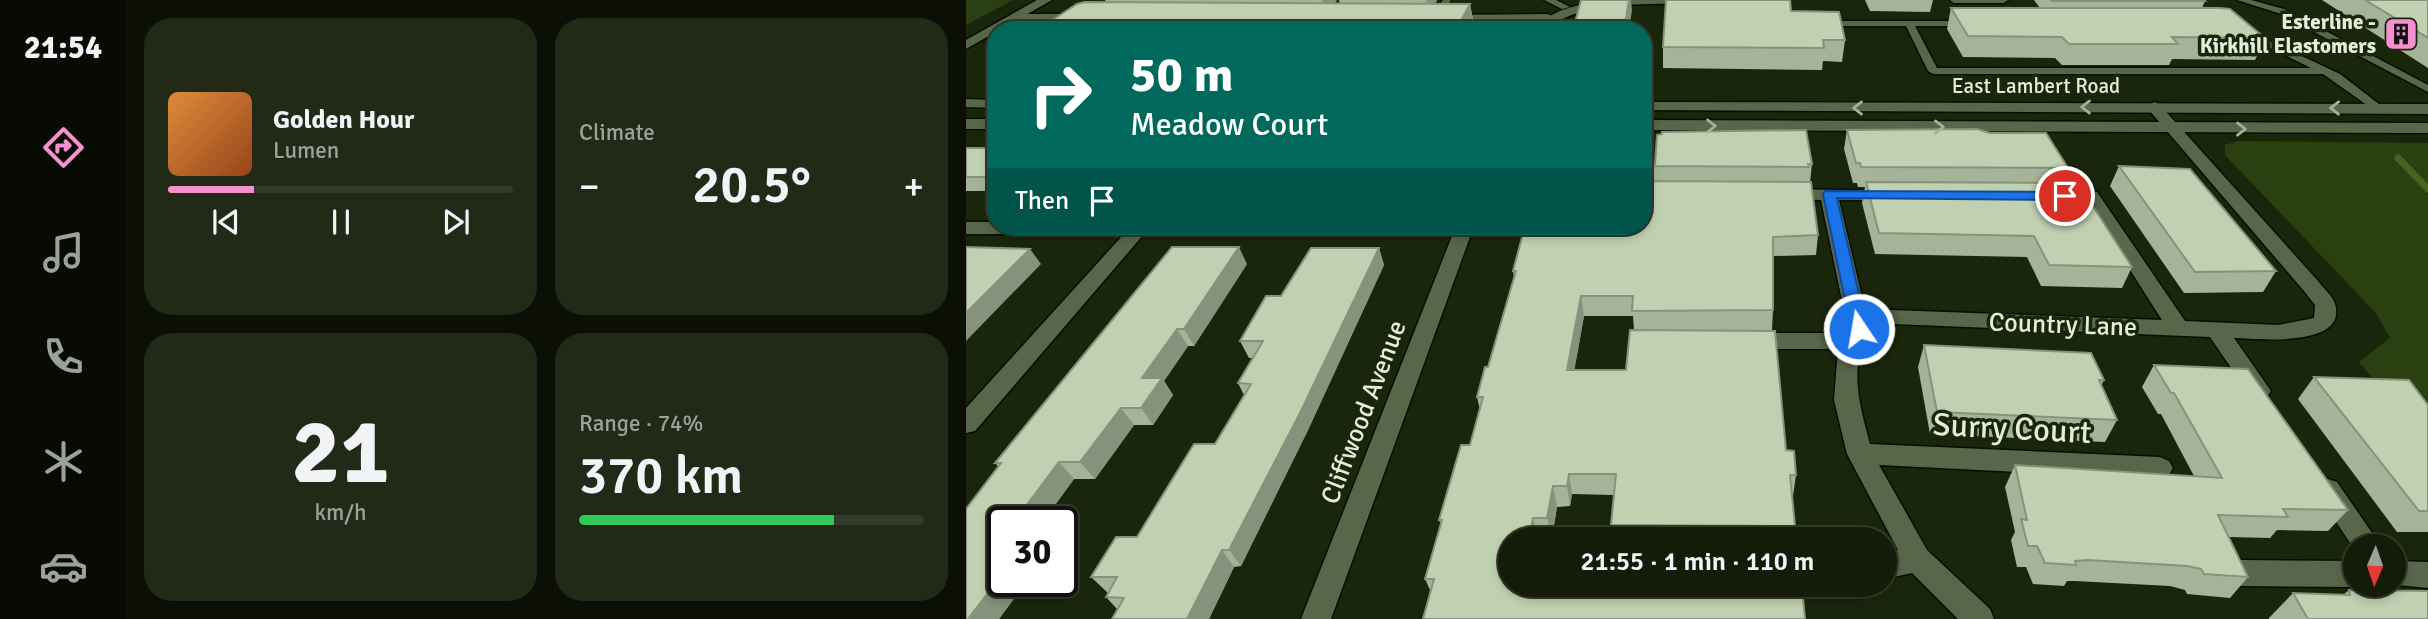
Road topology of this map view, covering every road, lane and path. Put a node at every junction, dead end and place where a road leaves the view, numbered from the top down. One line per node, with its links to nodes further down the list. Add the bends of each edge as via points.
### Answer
1 (1046, 0): 11 (street)
2 (1447, 0): 17 (lane)
3 (1548, 0): 9 (lane)
4 (1707, 0): 9 (street, via 1607,0)
5 (1954, 0): 6 (lane)
6 (2004, 0)
7 (2241, 0): 10 (lane)
8 (2278, 0): 10 (lane, via 2287,5)
9 (1565, 7): 15 (street)
10 (2281, 11): 29 (lane)
11 (1016, 17): 12 (lane); 18 (street)
12 (1077, 17): 13 (lane); 19 (lane)
13 (1090, 17)
14 (1490, 17): 15 (lane); 17 (lane); 20 (lane)
15 (1548, 17): 21 (street)
16 (1423, 18): 17 (lane)
17 (1436, 18)
18 (1009, 21)
19 (1071, 21)
20 (1488, 21)
21 (1546, 21)
22 (1843, 23): 23 (lane)
23 (1909, 23): 24 (lane); 28 (lane, via 1933,71)
24 (1978, 23)
25 (2239, 29): 28 (lane)
26 (987, 33): 27 (street)
27 (966, 45)
28 (2326, 71): 34 (lane)
29 (2428, 89)
30 (966, 103): 31 (street)
31 (987, 104)
32 (1652, 106): 33 (street, East Lambert Road, one-way to 32)
33 (2154, 107): 34 (street, East Lambert Road, one-way to 33); 39 (street, Country Lane)
34 (2378, 108): 35 (street, East Lambert Road)
35 (2428, 109)
36 (966, 124): 37 (street)
37 (987, 124)
38 (1652, 125): 39 (street, East Lambert Road, one-way to 39)
39 (2172, 128): 40 (street, East Lambert Road, one-way to 40); 50 (street, Country Lane, via 2325,303 2324,322 2308,329)
40 (2428, 128)
41 (1763, 194): 42 (street)
42 (1829, 194): 43 (street); 51 (street)
43 (1912, 195)
44 (2036, 196): 49 (street, via 2091,196)
45 (966, 228): 46 (street)
46 (987, 228)
47 (1133, 235): 54 (street)
48 (1461, 235): 65 (street, Cliffwood Avenue)
49 (2179, 329): 50 (street, Country Lane); 51 (street, Country Lane, via 1891,317)
50 (2217, 330): 53 (street)
51 (1855, 335): 52 (street); 55 (street, via 1847,352 1846,400)
52 (1731, 341)
53 (2272, 410)
54 (966, 424)
55 (1860, 454): 57 (street, Surry Court); 59 (street)
56 (2311, 466): 58 (street)
57 (2160, 468)
58 (2359, 534)
59 (1917, 559): 60 (street); 66 (street)
60 (1897, 563)
61 (2241, 573): 62 (street)
62 (2343, 574)
63 (2406, 574): 64 (street)
64 (2428, 575)
65 (1316, 619)
66 (1979, 619)

